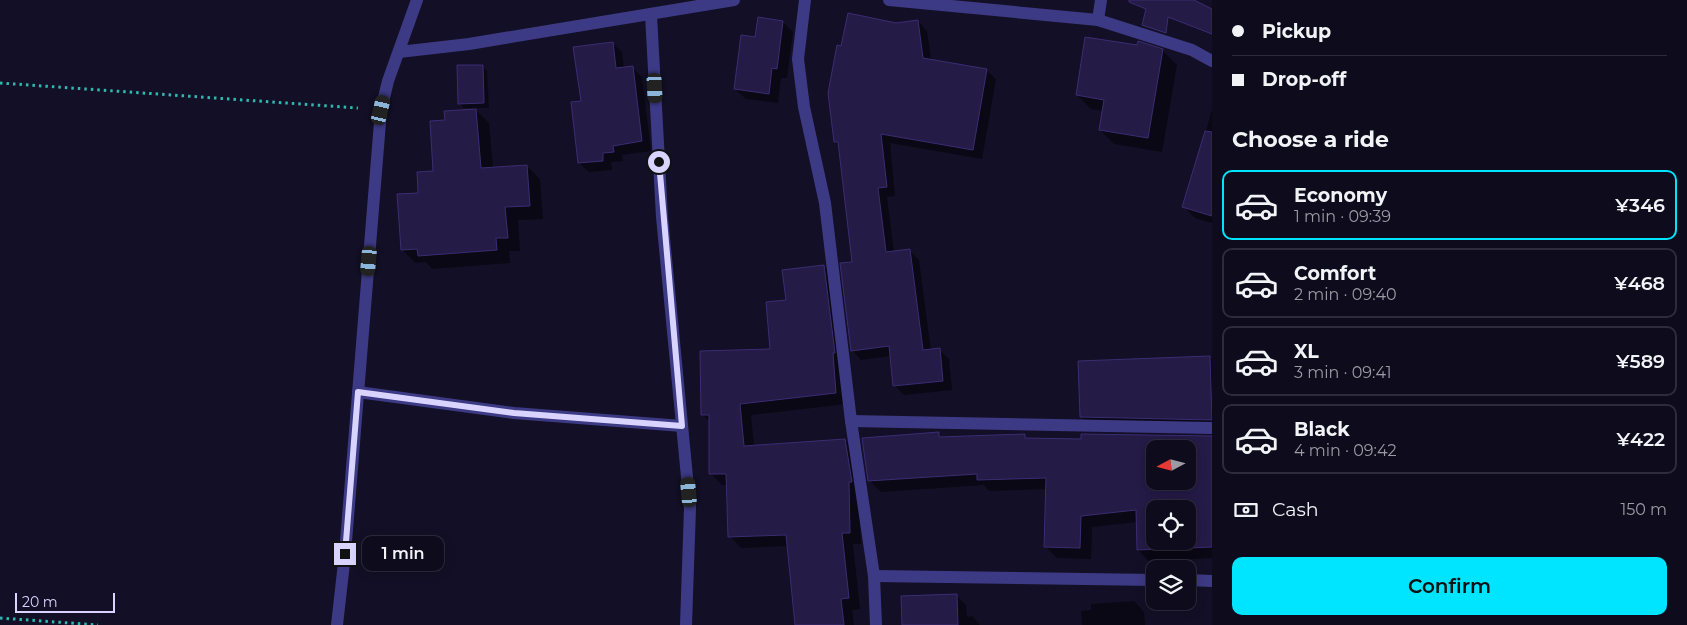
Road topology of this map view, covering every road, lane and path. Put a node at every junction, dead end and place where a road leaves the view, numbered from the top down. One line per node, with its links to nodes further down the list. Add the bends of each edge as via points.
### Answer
1 (417, 0): 8 (street)
2 (734, 0): 6 (street)
3 (805, 0): 13 (street, via 798,59 804,107 824,203)
4 (889, 0): 7 (street)
5 (1100, 0): 7 (street)
6 (651, 15): 8 (street); 14 (street, via 662,217)
7 (1098, 20): 9 (street, via 1192,50)
8 (399, 52): 11 (street)
9 (1212, 61)
10 (0, 83): 11 (path)
11 (381, 110): 12 (street)
12 (358, 392): 14 (street, via 514,413); 22 (street)
13 (851, 421): 15 (street); 16 (street)
14 (682, 426): 23 (street, via 690,508)
15 (1212, 428)
16 (874, 576): 17 (street); 24 (street)
17 (1146, 580)
18 (1196, 580): 19 (street)
19 (1212, 580)
20 (0, 618): 21 (path)
21 (98, 625)
22 (337, 625)
23 (686, 625)
24 (876, 625)

